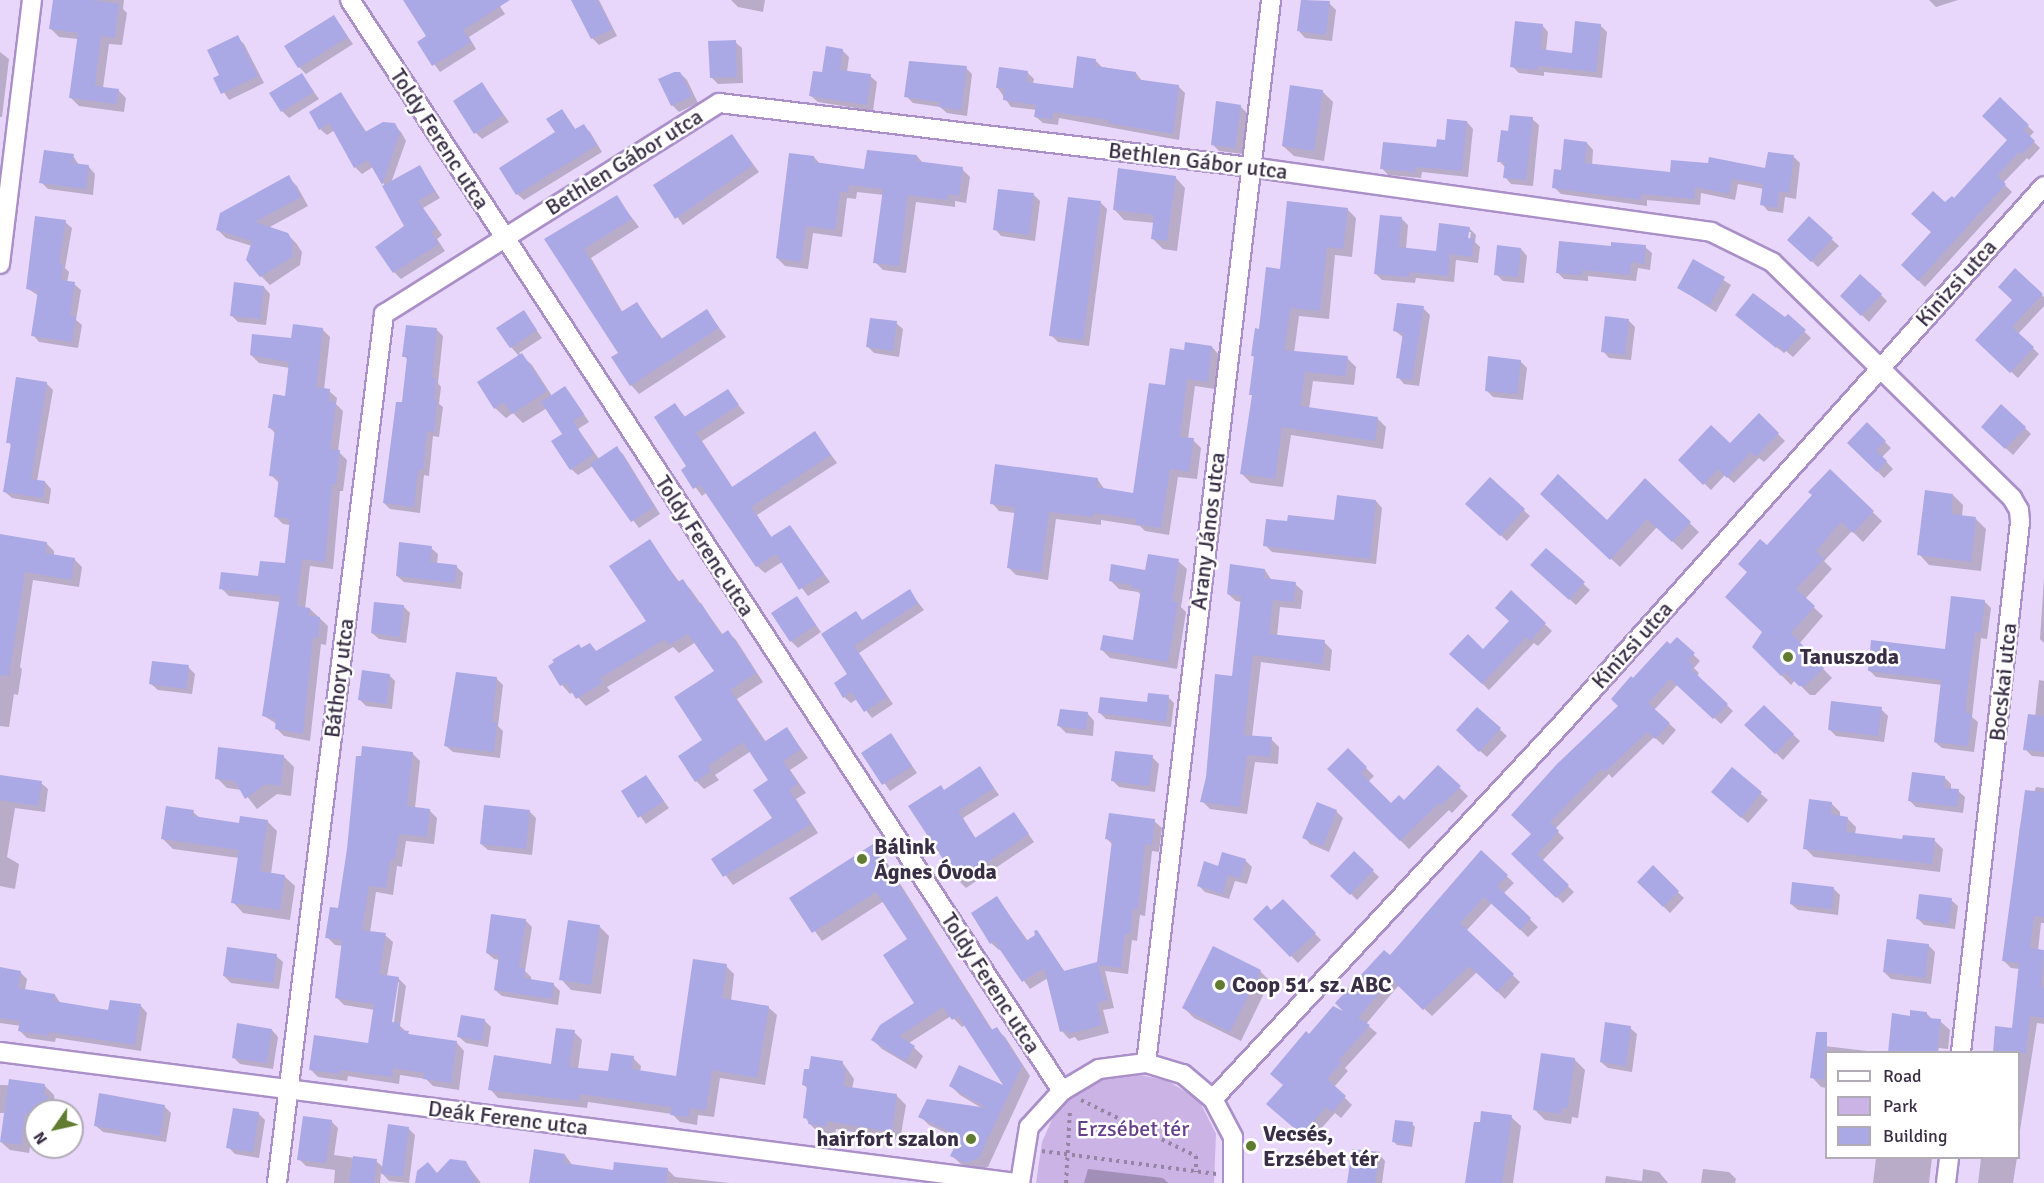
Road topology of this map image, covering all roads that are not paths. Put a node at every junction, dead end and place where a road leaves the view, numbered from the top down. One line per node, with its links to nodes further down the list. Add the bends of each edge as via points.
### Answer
1 (32, 0): 7 (street)
2 (350, 0): 6 (street, Toldy Ferenc utca)
3 (1271, 0): 4 (street, Arany János utca)
4 (1250, 167): 6 (street, Bethlen Gábor utca, via 719,103); 8 (street, Bethlen Gábor utca, via 1711,232 1772,262); 11 (street, Arany János utca)
5 (2044, 186): 8 (street, Kinizsi utca)
6 (503, 237): 12 (street, Báthory utca, via 384,314); 13 (street, Toldy Ferenc utca)
7 (0, 264)
8 (1879, 368): 9 (street, Bocskai utca, via 2012,498 2019,510); 14 (street, Kinizsi utca, via 1560,726)
9 (1961, 1051)
10 (0, 1052): 12 (street, Deák Ferenc utca)
11 (1146, 1063): 13 (street, via 1099,1069); 14 (street, via 1183,1074)
12 (288, 1090): 17 (street, Báthory utca); 18 (street, Deák Ferenc utca)
13 (1066, 1093): 18 (street, via 1029,1126)
14 (1214, 1099): 16 (street, via 1233,1137)
15 (1949, 1159): 19 (street)
16 (1234, 1179)
17 (277, 1183)
18 (1018, 1183)
19 (1946, 1183)

